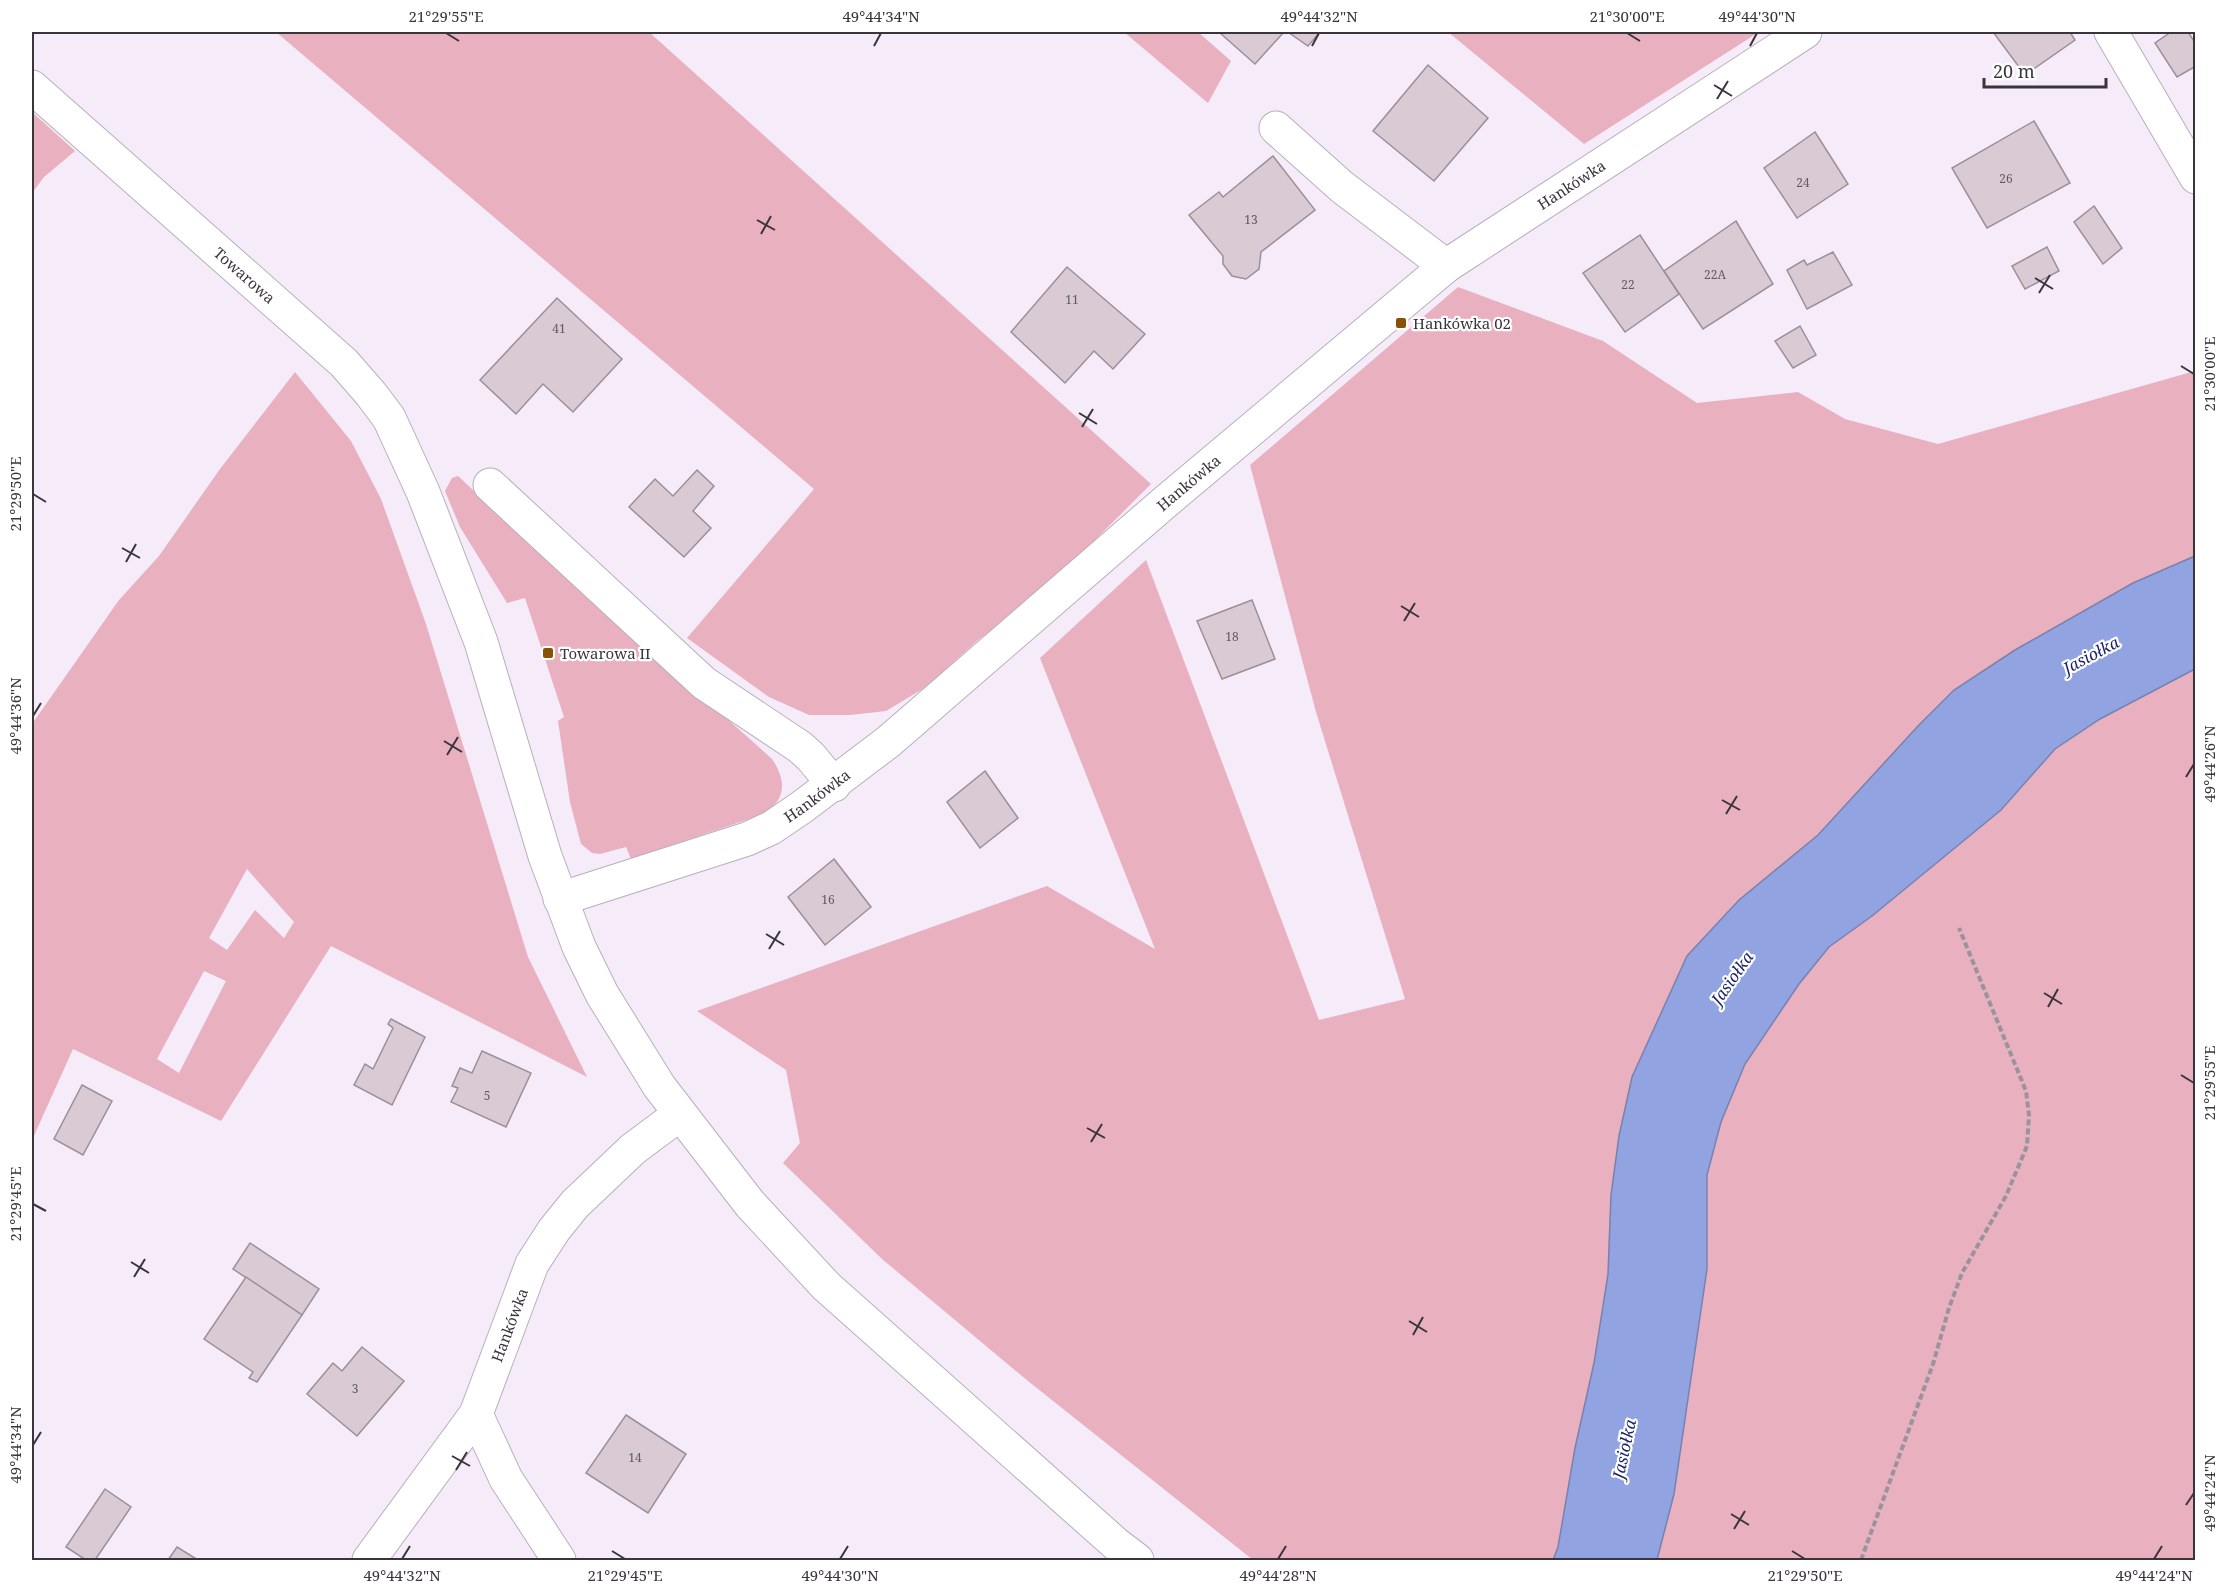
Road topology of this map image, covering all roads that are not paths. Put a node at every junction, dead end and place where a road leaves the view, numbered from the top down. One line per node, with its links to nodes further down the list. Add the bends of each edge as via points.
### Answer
1 (1805, 32): 6 (street, Hankówka)
2 (2111, 32): 5 (street)
3 (32, 87): 9 (street, Towarowa, via 344,363 389,418 423,492 481,642)
4 (1276, 128): 6 (street, via 1342,188)
5 (2196, 177)
6 (1446, 266): 8 (street, Hankówka, via 905,728)
7 (490, 485): 8 (street, via 704,683 800,747)
8 (834, 784): 9 (street, Hankówka, via 771,828 747,839)
9 (560, 899): 10 (street, Towarowa, via 602,994)
10 (680, 1114): 11 (street, Hankówka, via 633,1149 575,1204 554,1230 532,1264); 14 (street, Towarowa, via 750,1204 826,1286)
11 (476, 1414): 12 (street, Hankówka); 13 (street, via 506,1479)
12 (369, 1560)
13 (559, 1560)
14 (1137, 1560)

